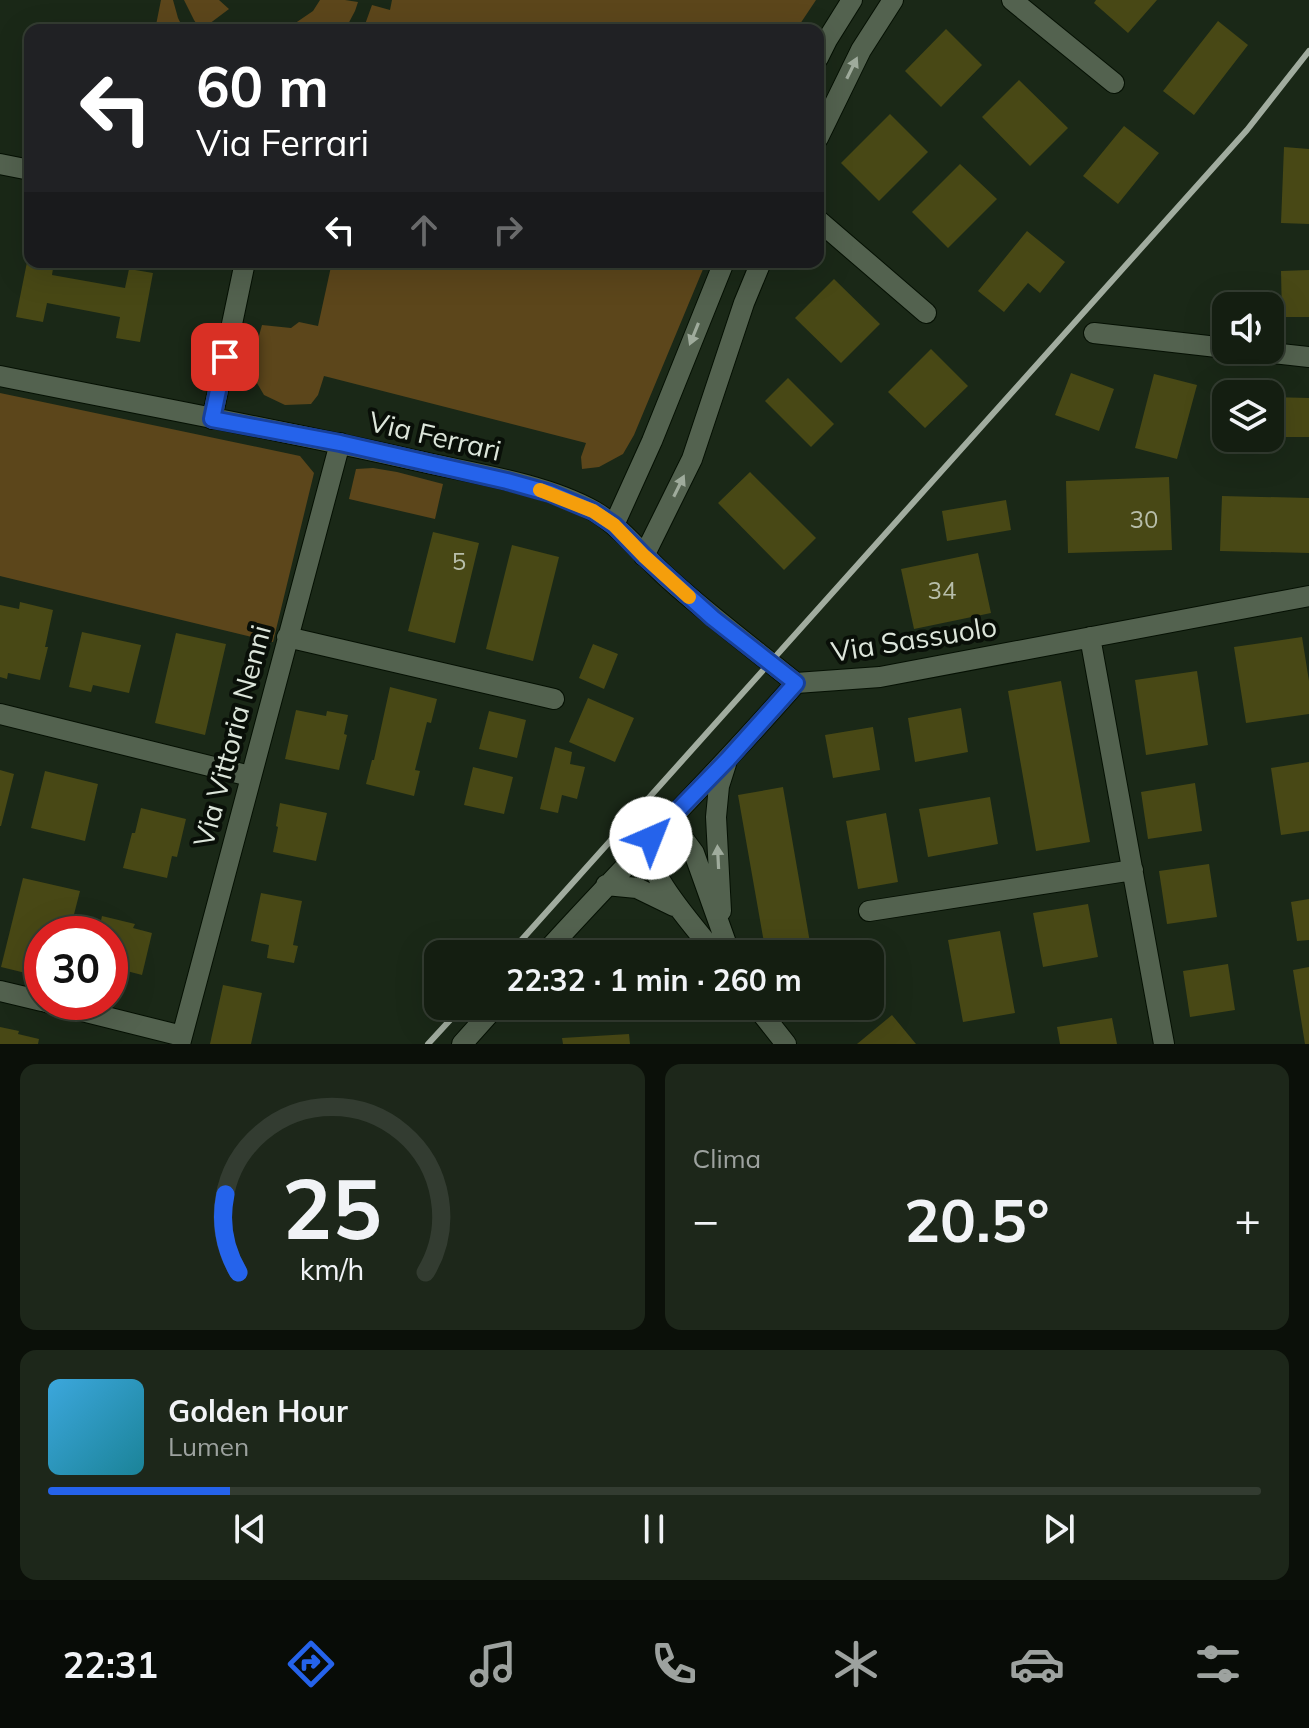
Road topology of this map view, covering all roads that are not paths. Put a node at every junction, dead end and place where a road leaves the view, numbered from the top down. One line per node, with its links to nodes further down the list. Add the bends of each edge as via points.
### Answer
1 (852, 0): 4 (street)
2 (893, 0): 6 (street, one-way to 2)
3 (1012, 0): 5 (street)
4 (824, 48)
5 (1114, 83)
6 (824, 126)
7 (0, 164): 8 (street)
8 (24, 169)
9 (824, 225): 13 (street)
10 (244, 268): 19 (street)
11 (722, 268): 21 (street, one-way to 21)
12 (759, 268): 22 (street, one-way to 12, via 692,459)
13 (926, 313)
14 (1094, 333): 15 (street)
15 (1212, 346)
16 (1284, 354): 17 (street)
17 (1309, 357)
18 (0, 376): 19 (street, Via Ferrari)
19 (212, 419): 20 (street, Via Ferrari)
20 (340, 443): 21 (street, Via Ferrari, via 550,493); 24 (street, Via Vittoria Nenni)
21 (614, 525): 22 (street, Via Ferrari)
22 (644, 556): 26 (street, Via Ferrari)
23 (1309, 596): 25 (street, Via Sassuolo)
24 (287, 637): 27 (street); 30 (street, Via Vittoria Nenni)
25 (1090, 637): 26 (street, Via Sassuolo, via 880,677); 32 (street)
26 (796, 683): 29 (street, Via Sassuolo)
27 (554, 699)
28 (0, 714): 30 (street)
29 (728, 759): 31 (street, Via Sassuolo); 39 (street, one-way to 29, via 716,817)
30 (250, 776): 45 (street, Via Vittoria Nenni)
31 (651, 838): 33 (street, Via Sassuolo); 35 (street, via 649,859); 38 (street, via 670,834 690,845)
32 (1133, 870): 34 (street); 48 (street)
33 (606, 885): 35 (street, via 637,888); 36 (street, Via Sassuolo)
34 (869, 911)
35 (688, 917): 37 (street)
36 (557, 940)
37 (714, 940)
38 (721, 940)
39 (723, 940)
40 (0, 991): 41 (street)
41 (24, 997)
42 (109, 1020): 45 (street)
43 (483, 1020): 46 (street)
44 (767, 1020): 47 (street)
45 (181, 1040)
46 (462, 1044)
47 (786, 1044)
48 (1164, 1044)

